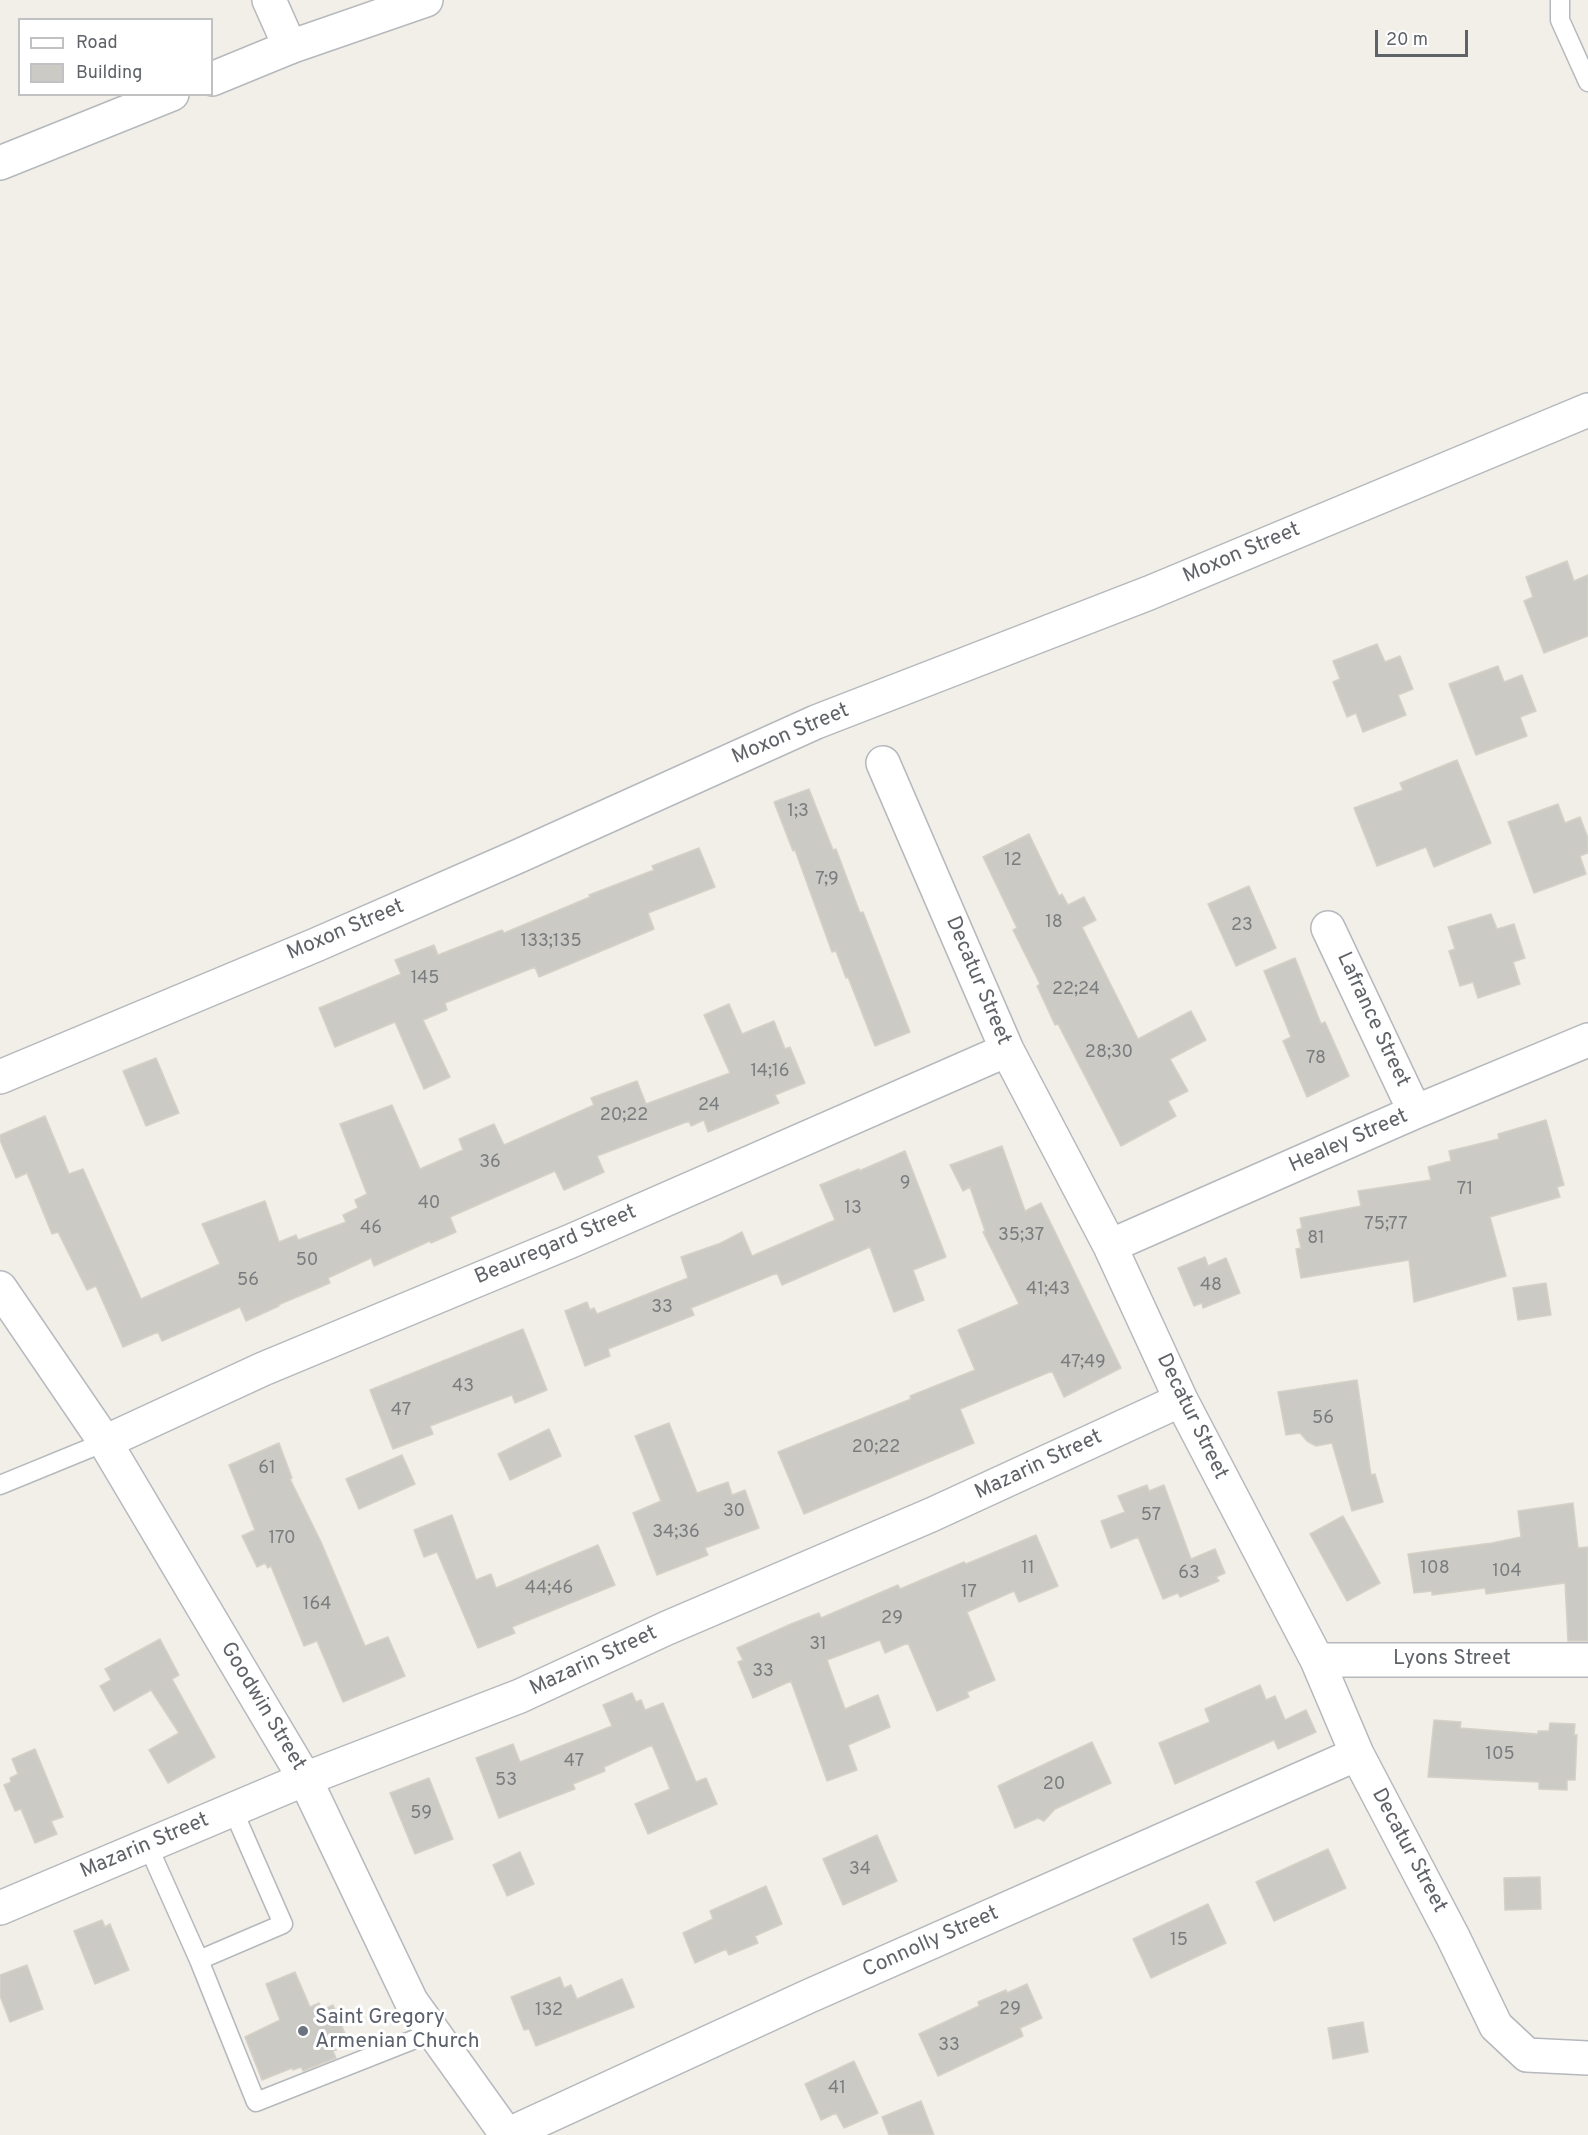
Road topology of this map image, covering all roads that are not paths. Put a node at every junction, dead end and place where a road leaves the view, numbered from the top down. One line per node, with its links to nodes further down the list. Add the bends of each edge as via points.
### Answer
1 (269, 0): 4 (street)
2 (426, 0): 4 (street)
3 (1560, 0): 6 (lane, via 1560,20)
4 (290, 47): 5 (street)
5 (213, 79)
6 (1588, 82)
7 (167, 96): 8 (street)
8 (0, 163)
9 (1588, 410): 14 (street, Moxon Street, via 1157,590 816,722 318,944)
10 (883, 763): 13 (street, Decatur Street)
11 (1328, 928): 15 (street, Lafrance Street)
12 (1588, 1040): 15 (street, Healey Street)
13 (1007, 1050): 16 (street, Decatur Street); 19 (street, Beauregard Street, via 571,1241 264,1369)
14 (0, 1077)
15 (1415, 1112): 16 (street, Healey Street)
16 (1110, 1246): 18 (street, Decatur Street)
17 (0, 1288): 19 (street, Goodwin Street)
18 (1181, 1400): 21 (street, Decatur Street); 24 (street, Mazarin Street, via 932,1515 667,1628 520,1696)
19 (105, 1442): 20 (lane); 24 (street, Goodwin Street)
20 (0, 1485)
21 (1317, 1660): 22 (street, Lyons Street); 23 (street, Decatur Street)
22 (1588, 1660)
23 (1357, 1754): 30 (street, Decatur Street, via 1496,2026 1527,2054); 31 (street, Connolly Street)
24 (305, 1779): 25 (street, Mazarin Street); 29 (street, Goodwin Street, via 411,2001)
25 (233, 1810): 26 (street, Mazarin Street); 28 (lane, via 283,1924)
26 (148, 1846): 27 (street, Mazarin Street); 28 (lane)
27 (0, 1908)
28 (199, 1960): 29 (lane, via 256,2102)
29 (434, 2032): 31 (street, Goodwin Street)
30 (1588, 2058)
31 (507, 2135)

